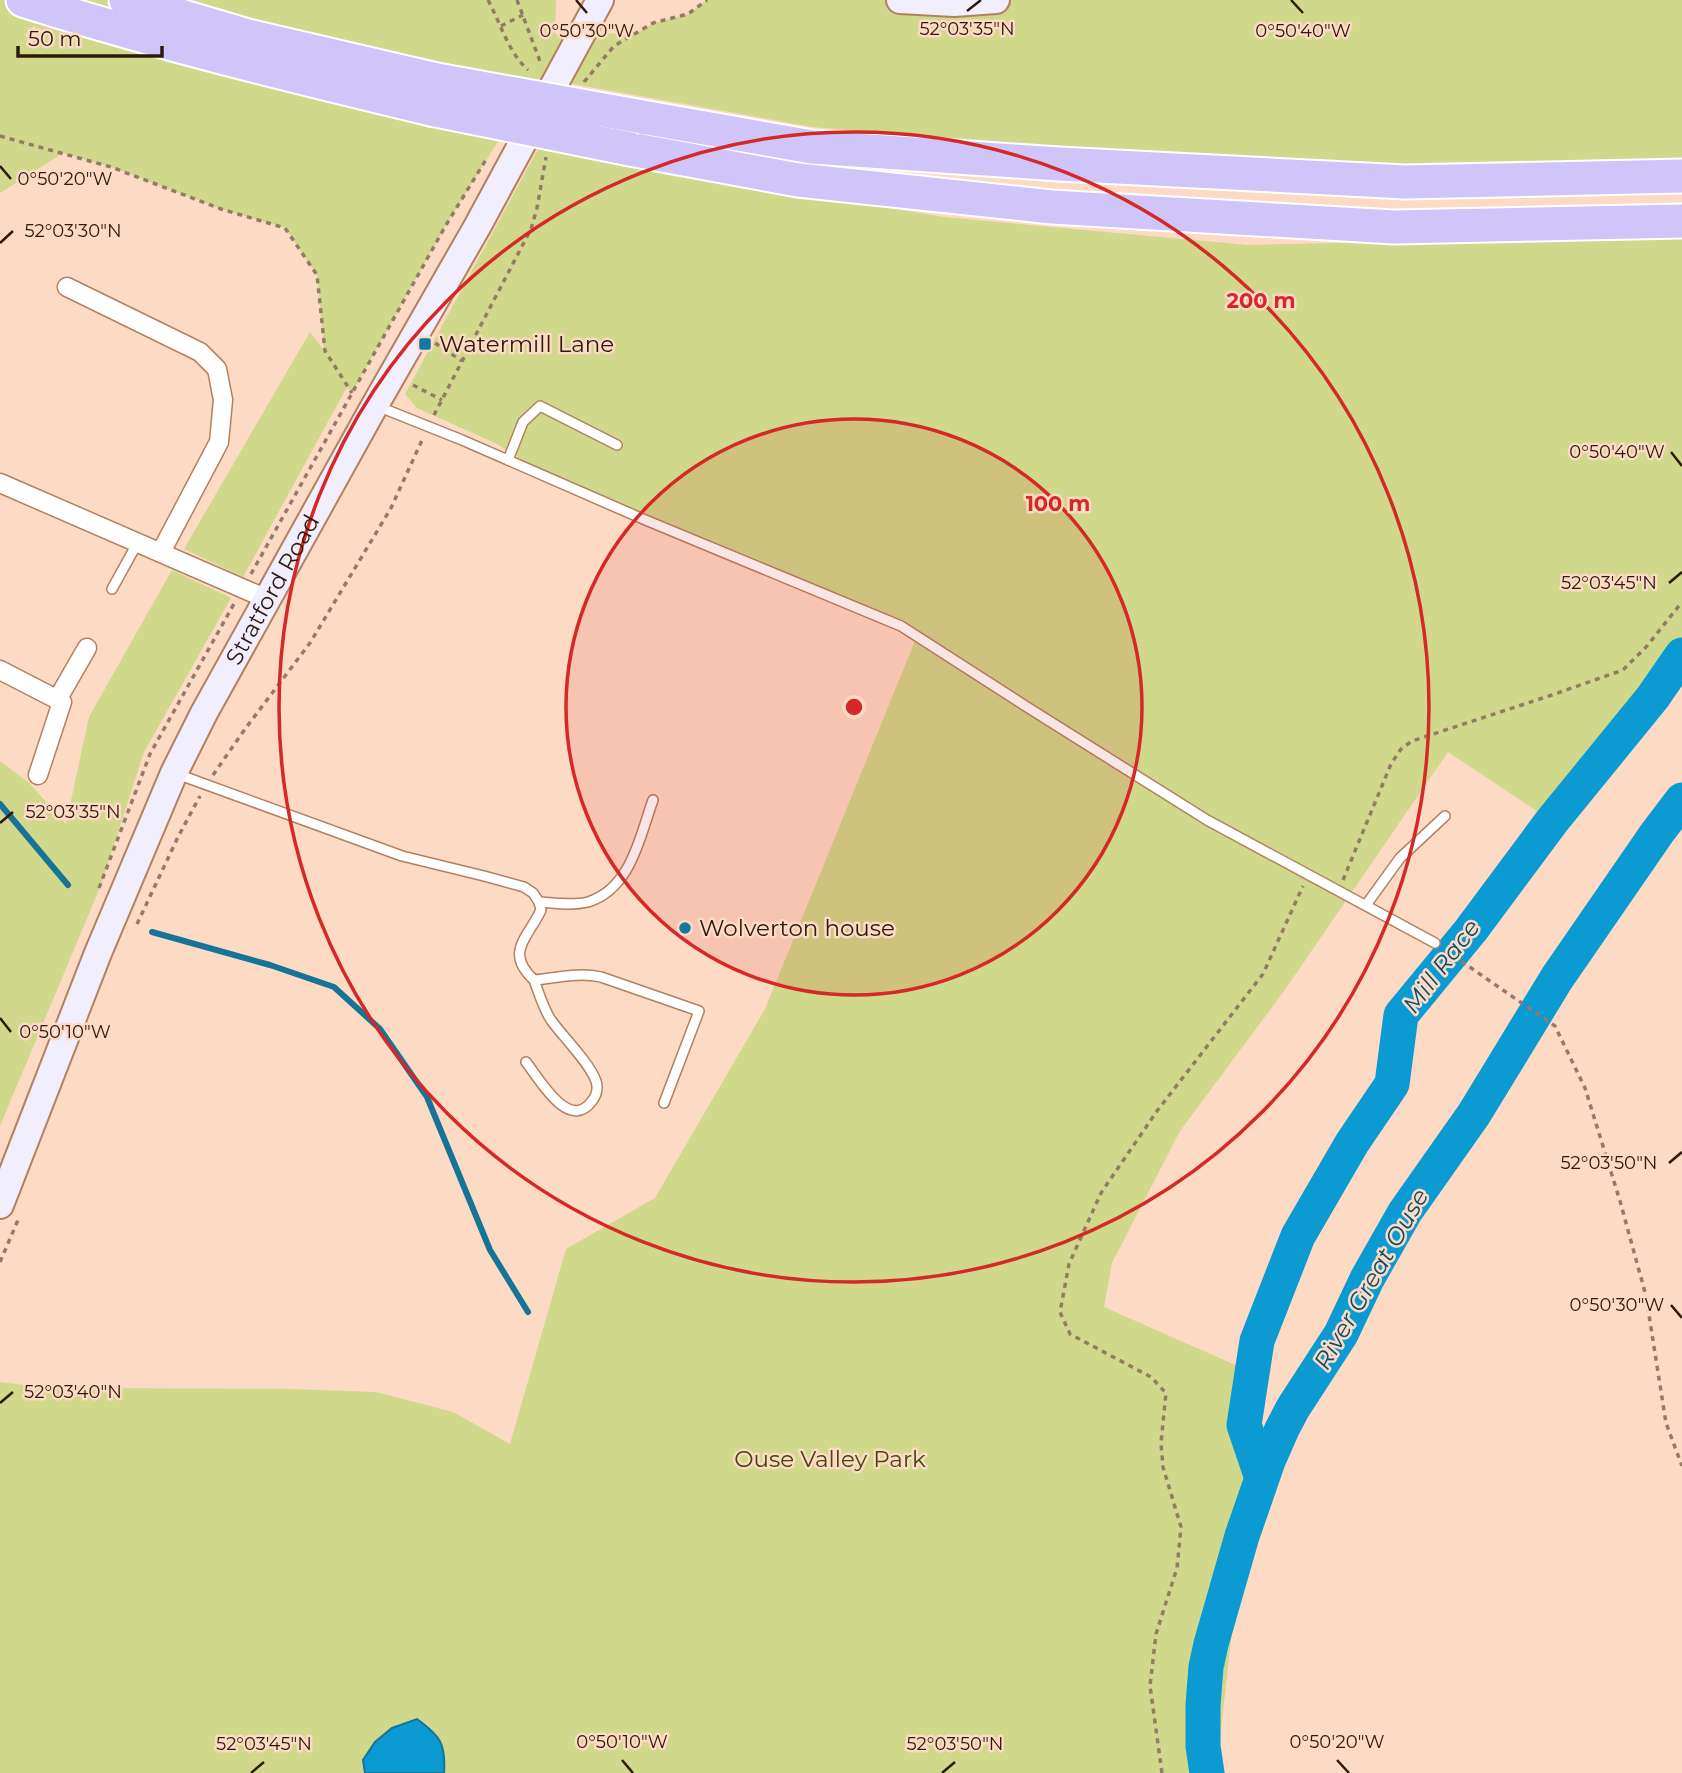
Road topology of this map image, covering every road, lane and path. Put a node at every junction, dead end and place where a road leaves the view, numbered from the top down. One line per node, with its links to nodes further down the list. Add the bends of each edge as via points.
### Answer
1 (23, 0): 14 (highway, via 254,67)
2 (126, 0): 14 (highway)
3 (488, 0): 10 (path)
4 (517, 0): 9 (path)
5 (600, 0): 23 (street, Stratford Road)
6 (707, 0): 13 (path, via 688,14 653,23 614,47)
7 (900, 0): 8 (street)
8 (996, 0)
9 (523, 15): 10 (path); 11 (path)
10 (501, 26): 12 (path)
11 (542, 69)
12 (528, 71)
13 (584, 82)
14 (434, 94): 17 (highway, bridge, via 642,117 812,147 1059,164 1405,182); 18 (highway, bridge, via 630,149 798,180 1052,207 1394,227)
15 (0, 135): 22 (path, via 111,167 285,228 317,275 325,351)
16 (547, 151): 21 (path, via 531,229)
17 (1682, 176)
18 (1682, 221)
19 (67, 287): 29 (street, via 200,352 217,369 223,400 219,442)
20 (433, 342): 21 (path)
21 (462, 361): 24 (path)
22 (352, 393)
23 (375, 405): 24 (lane); 31 (street, Stratford Road)
24 (428, 426): 26 (lane); 38 (path, via 391,508 310,643)
25 (617, 445): 26 (lane, via 540,405 523,422)
26 (508, 460): 41 (lane, via 901,626 1206,820)
27 (0, 483): 28 (street)
28 (138, 542): 29 (street); 30 (lane)
29 (161, 552): 31 (street)
30 (112, 589)
31 (267, 599): 36 (street, Stratford Road)
32 (1682, 602): 42 (path, via 1623,670 1412,741 1401,749)
33 (87, 648): 35 (street)
34 (0, 670): 35 (street)
35 (57, 699): 37 (street, via 62,702)
36 (174, 773): 38 (lane); 50 (street, Stratford Road)
37 (38, 775)
38 (206, 785): 43 (lane, via 402,856 524,887); 45 (path)
39 (653, 800): 43 (lane, via 637,849 618,881 586,903)
40 (1445, 816): 44 (lane, via 1400,858)
41 (1309, 875): 42 (lane); 52 (path, via 1263,974 1157,1111 1101,1193 1069,1264 1060,1312 1070,1334 1151,1377 1166,1392 1163,1467 1181,1527 1177,1568 1156,1634 1150,1686)
42 (1339, 891): 44 (lane)
43 (539, 902): 47 (lane, via 541,910 519,947 521,965)
44 (1366, 905): 46 (lane)
45 (133, 931)
46 (1435, 943): 51 (path, via 1555,1026 1585,1088 1646,1296 1665,1423)
47 (534, 980): 48 (lane, via 549,1017 592,1073 596,1096 588,1106 570,1111 559,1105); 49 (lane, via 588,974 699,1011)
48 (526, 1062)
49 (664, 1103)
50 (0, 1205)
51 (1682, 1466)
52 (1162, 1773)

